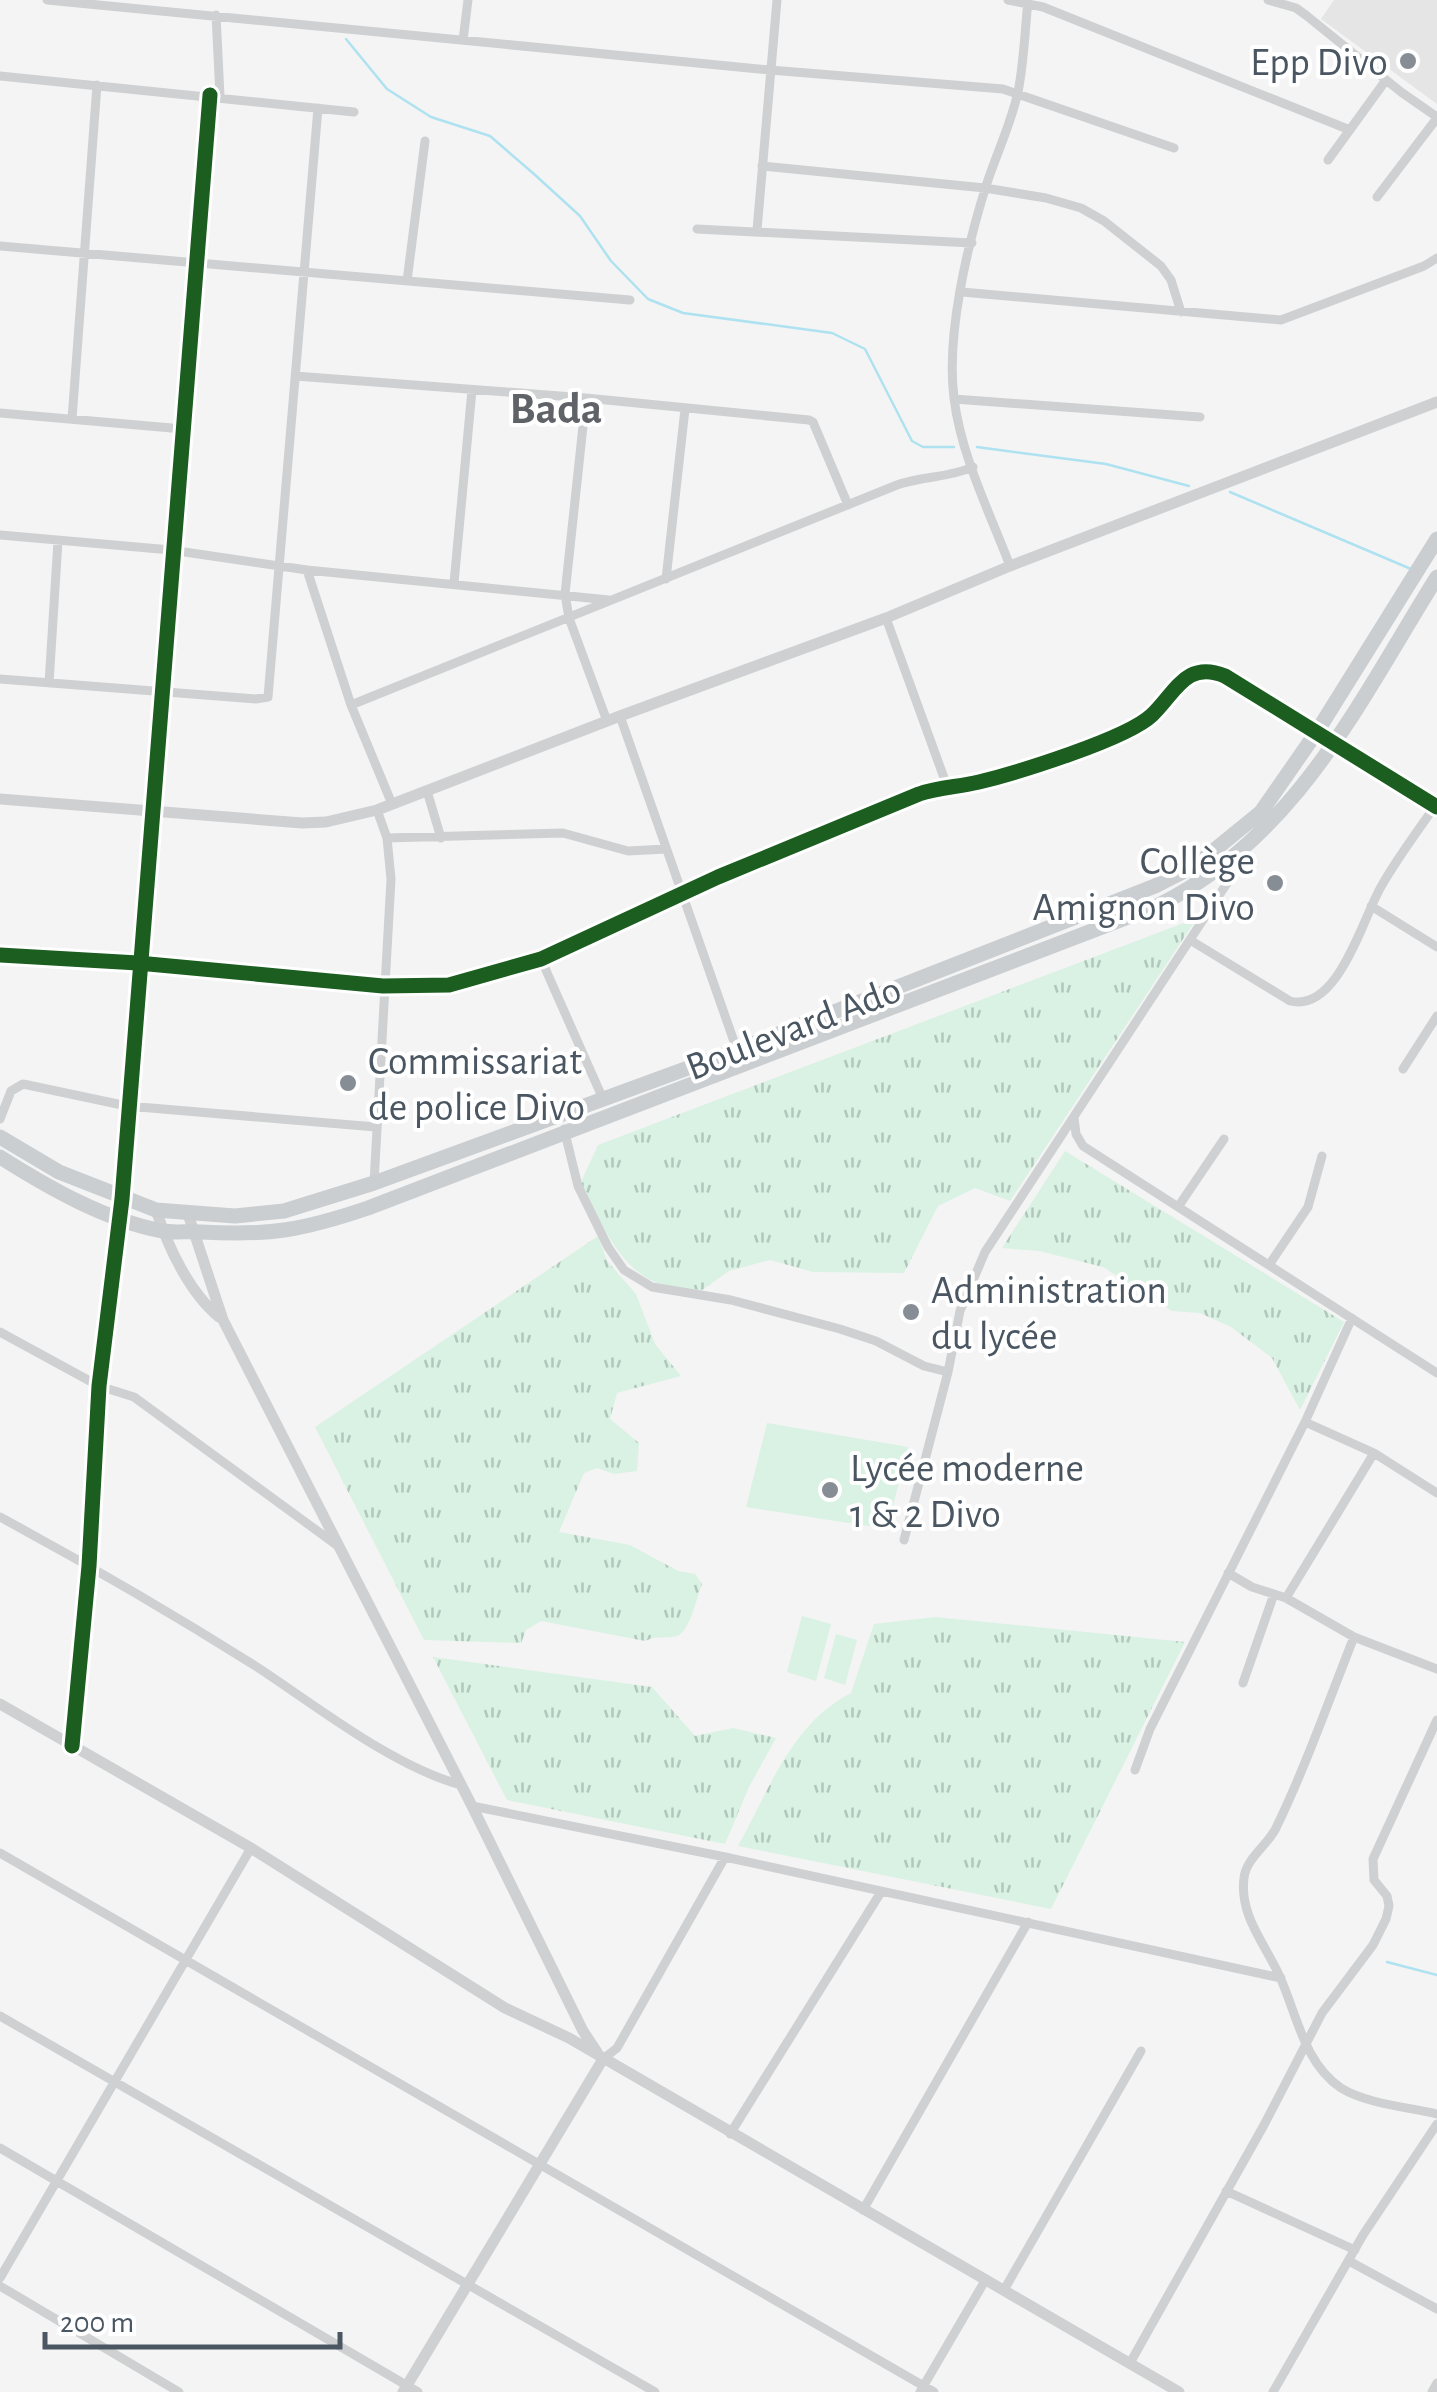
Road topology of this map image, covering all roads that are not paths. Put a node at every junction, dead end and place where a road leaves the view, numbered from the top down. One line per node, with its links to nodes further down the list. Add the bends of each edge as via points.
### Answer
1 (47, 0): 7 (street)
2 (468, 0): 9 (street)
3 (777, 0): 10 (street)
4 (1008, 0): 6 (street)
5 (1268, 0): 12 (street, via 1296,8)
6 (1028, 1): 14 (street); 19 (street)
7 (164, 5): 8 (street)
8 (216, 15): 9 (street); 15 (street)
9 (463, 40): 10 (street)
10 (770, 70): 14 (street); 23 (street)
11 (0, 76): 13 (street)
12 (1386, 80): 18 (street); 19 (street)
13 (97, 85): 15 (street); 30 (street)
14 (1018, 92): 21 (street); 24 (street)
15 (215, 96): 16 (street); 32 (street)
16 (318, 108): 17 (street); 33 (street)
17 (354, 112)
18 (1437, 118): 25 (street)
19 (1350, 130): 22 (street)
20 (425, 141): 34 (street)
21 (1174, 148)
22 (1328, 160)
23 (762, 166): 24 (street); 27 (street)
24 (985, 188): 28 (street); 37 (street, via 1064,202 1104,221 1168,274)
25 (1377, 197)
26 (697, 230): 27 (street)
27 (758, 230): 28 (street)
28 (972, 243): 35 (street)
29 (0, 246): 30 (street)
30 (84, 256): 32 (street); 46 (street)
31 (1437, 258): 37 (street, via 1281,320)
32 (196, 264): 33 (street); 47 (street)
33 (304, 272): 34 (street); 38 (street)
34 (407, 281): 36 (street)
35 (962, 292): 37 (street); 41 (street)
36 (630, 300)
37 (1182, 312)
38 (295, 376): 39 (street); 54 (street)
39 (472, 390): 40 (street); 58 (street)
40 (586, 398): 43 (street); 60 (street)
41 (954, 398): 45 (street); 48 (street)
42 (1437, 402): 55 (street)
43 (685, 409): 49 (street, via 813,422); 57 (street)
44 (0, 413): 46 (street)
45 (1200, 417)
46 (72, 419): 47 (street)
47 (183, 429): 53 (street)
48 (973, 468): 49 (street, via 914,480); 55 (street)
49 (848, 505): 57 (street)
50 (0, 535): 52 (street)
51 (1437, 540): 70 (main road, Boulevard Ado)
52 (58, 541): 53 (street); 65 (street)
53 (171, 550): 54 (street); 66 (street)
54 (280, 565): 56 (street); 66 (street, via 268,697)
55 (1010, 566): 63 (street)
56 (307, 570): 58 (street); 67 (street)
57 (666, 579): 61 (street)
58 (454, 583): 60 (street)
59 (1433, 583): 71 (main road, Boulevard Ado)
60 (565, 594): 61 (street); 62 (street)
61 (612, 600): 62 (street)
62 (569, 618): 67 (street); 69 (street)
63 (886, 618): 68 (street); 72 (street)
64 (0, 679): 65 (street)
65 (49, 683): 66 (street)
66 (161, 691): 77 (street)
67 (351, 705): 75 (street)
68 (620, 716): 69 (street); 81 (street)
69 (607, 721): 73 (street)
70 (1318, 730): 71 (street); 72 (street, via 1224,676 1199,670 1123,734 984,781); 92 (main road, Boulevard Ado, via 1261,812 1196,866)
71 (1334, 741): 76 (street); 82 (main road, Boulevard Ado, via 1298,794)
72 (947, 786): 83 (street)
73 (426, 791): 75 (street); 80 (street)
74 (0, 798): 77 (street)
75 (392, 804): 78 (street)
76 (1436, 806): 84 (street)
77 (154, 810): 78 (street, via 302,823); 89 (street)
78 (378, 810): 79 (street)
79 (387, 838): 80 (street); 90 (street)
80 (442, 838): 81 (street, via 564,833 628,850)
81 (666, 850): 83 (street)
82 (1243, 850): 85 (street); 100 (main road, Boulevard Ado, via 1158,906)
83 (681, 894): 88 (street); 92 (street)
84 (1371, 906): 85 (street, via 1330,986 1299,1003); 86 (street)
85 (1190, 940): 97 (street)
86 (1437, 947)
87 (0, 955): 89 (street)
88 (541, 959): 90 (street, via 449,985); 94 (street)
89 (138, 963): 90 (street); 95 (street)
90 (384, 986): 99 (street)
91 (1437, 1016): 93 (street)
92 (737, 1050): 94 (main road, Boulevard Ado)
93 (1402, 1069)
94 (603, 1099): 96 (main road, Boulevard Ado)
95 (127, 1106): 98 (street, via 23,1084 11,1091); 99 (street); 106 (street)
96 (560, 1115): 100 (street); 105 (main road, Boulevard Ado)
97 (1074, 1118): 107 (street, via 1082,1146); 117 (street, via 985,1252 960,1311)
98 (0, 1120)
99 (376, 1127): 105 (street)
100 (565, 1132): 112 (main road, Boulevard Ado, via 328,1222 252,1235); 117 (street, via 578,1186 624,1270 652,1286 840,1329)
101 (0, 1137): 106 (main road, Boulevard Ado)
102 (1224, 1139): 107 (street)
103 (1322, 1156): 113 (street, via 1308,1207)
104 (0, 1157): 110 (main road, Boulevard Ado)
105 (374, 1183): 109 (main road, Boulevard Ado, via 272,1213)
106 (122, 1199): 108 (main road, Boulevard Ado); 110 (street)
107 (1178, 1207): 113 (street)
108 (156, 1210): 109 (main road, Boulevard Ado); 111 (street)
109 (188, 1214): 112 (street)
110 (120, 1218): 111 (main road, Boulevard Ado); 119 (street)
111 (162, 1231): 112 (main road, Boulevard Ado); 115 (street, via 199,1296)
112 (193, 1232): 115 (street)
113 (1270, 1265): 114 (street)
114 (1352, 1318): 118 (street); 120 (street)
115 (223, 1320): 125 (street)
116 (0, 1332): 119 (street)
117 (948, 1372): 124 (street)
118 (1437, 1373)
119 (99, 1386): 125 (street, via 144,1404); 126 (street)
120 (1305, 1422): 121 (street); 127 (street)
121 (1374, 1454): 122 (street); 129 (street)
122 (1437, 1492)
123 (0, 1516): 126 (street)
124 (904, 1540)
125 (341, 1549): 137 (street)
126 (89, 1566): 135 (street); 137 (street, via 415,1769)
127 (1228, 1573): 128 (street); 136 (street)
128 (1274, 1594): 129 (street); 132 (street)
129 (1286, 1598): 130 (street)
130 (1354, 1636): 131 (street); 145 (street, via 1275,1831 1243,1880 1251,1926)
131 (1437, 1669)
132 (1242, 1683)
133 (0, 1704): 135 (street)
134 (1437, 1720): 147 (street, via 1373,1859 1374,1880 1389,1906 1386,1919)
135 (72, 1746): 139 (street)
136 (1135, 1770)
137 (461, 1785): 138 (street)
138 (472, 1806): 141 (street); 149 (street)
139 (250, 1848): 144 (street); 149 (street, via 505,2008)
140 (0, 1854): 144 (street)
141 (725, 1857): 142 (street); 149 (street, via 617,2048)
142 (881, 1892): 143 (street); 153 (street)
143 (1028, 1922): 145 (street); 158 (street)
144 (188, 1959): 150 (street); 155 (street)
145 (1280, 1978): 147 (street)
146 (0, 2016): 150 (street)
147 (1306, 2045): 151 (street, via 1344,2090); 157 (street)
148 (1141, 2051): 165 (street)
149 (603, 2059): 153 (street); 155 (street)
150 (114, 2084): 156 (street); 163 (street)
151 (1437, 2114)
152 (1437, 2124): 159 (street)
153 (730, 2134): 158 (street)
154 (0, 2148): 156 (street)
155 (540, 2164): 163 (street); 169 (street)
156 (58, 2182): 161 (street); 170 (street)
157 (1226, 2191): 159 (street); 167 (street)
158 (863, 2210): 162 (street)
159 (1355, 2250): 160 (street)
160 (1349, 2261): 166 (street); 175 (street)
161 (0, 2278)
162 (986, 2278): 165 (street); 169 (street)
163 (468, 2284): 170 (street); 172 (street)
164 (0, 2286): 171 (street)
165 (1004, 2290): 167 (street)
166 (1437, 2309)
167 (1130, 2363): 174 (street)
168 (1437, 2383): 176 (street)
169 (922, 2389): 173 (street)
170 (410, 2390)
171 (180, 2392)
172 (655, 2392)
173 (934, 2392)
174 (1179, 2392)
175 (1274, 2392)
176 (1432, 2392)

